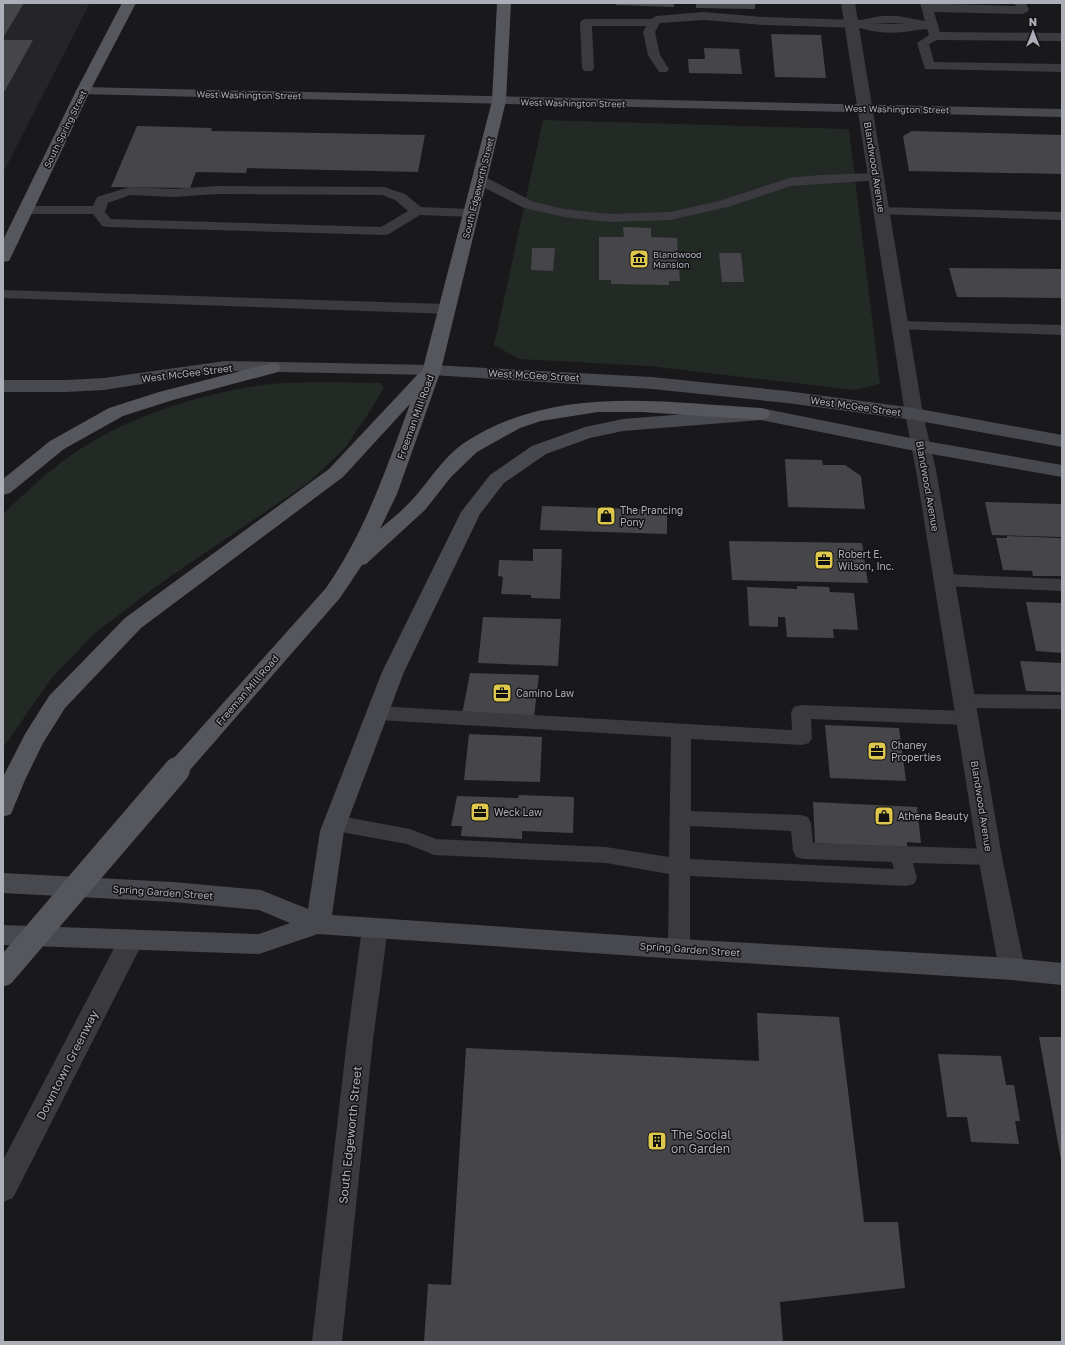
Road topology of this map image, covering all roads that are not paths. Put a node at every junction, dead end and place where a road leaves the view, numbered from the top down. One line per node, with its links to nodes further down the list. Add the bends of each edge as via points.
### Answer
1 (128, 3): 13 (main road, South Spring Street)
2 (504, 3): 14 (main road, South Edgeworth Street)
3 (848, 3): 7 (street, Blandwood Avenue)
4 (1020, 3): 5 (lane, via 1023,10)
5 (926, 6): 8 (lane)
6 (654, 23): 7 (lane, via 656,20 704,16); 10 (lane, via 586,23); 12 (lane, via 649,32 654,55)
7 (856, 24): 8 (lane, via 871,20 911,21); 15 (street, Blandwood Avenue)
8 (933, 30): 9 (lane); 11 (lane, via 923,44 929,66)
9 (1062, 37)
10 (588, 68)
11 (1062, 68)
12 (663, 69)
13 (83, 91): 14 (street, West Washington Street); 19 (main road, South Spring Street)
14 (499, 101): 15 (street, West Washington Street); 18 (main road, South Edgeworth Street)
15 (866, 108): 16 (street, West Washington Street); 17 (street, Blandwood Avenue)
16 (1062, 113)
17 (876, 177): 18 (lane, via 789,182 723,204 670,216 608,218 564,213 529,205); 21 (street, Blandwood Avenue)
18 (480, 180): 23 (main road, South Edgeworth Street)
19 (26, 210): 20 (lane); 25 (main road, South Spring Street)
20 (99, 210): 22 (lane, via 107,222 384,231); 22 (lane, via 102,200 128,191 384,191 400,197)
21 (882, 210): 24 (lane); 28 (street, Blandwood Avenue)
22 (416, 212): 23 (lane)
23 (471, 213): 27 (main road, South Edgeworth Street)
24 (1062, 216)
25 (3, 256)
26 (3, 294): 27 (lane)
27 (447, 309): 31 (main road, South Edgeworth Street)
28 (900, 326): 29 (lane); 34 (street, Blandwood Avenue)
29 (1062, 330)
30 (272, 368): 31 (street, West McGee Street); 32 (street, West McGee Street, via 225,366 104,384); 38 (main road, via 116,412 57,445)
31 (432, 370): 34 (street, West McGee Street, via 652,383); 39 (main road, Freeman Mill Road, via 387,494); 46 (main road, via 336,473 133,623 57,702 33,740 13,780)
32 (3, 386)
33 (761, 414): 36 (street); 39 (main road, via 642,406 598,406 538,416 513,424 470,448 444,472 418,506); 44 (street, via 623,425 585,433 539,450 497,479 471,512 393,672)
34 (914, 414): 35 (street, West McGee Street); 36 (street, Blandwood Avenue)
35 (1062, 441)
36 (920, 446): 37 (street); 40 (street, Blandwood Avenue)
37 (1062, 471)
38 (3, 489)
39 (350, 567): 59 (main road, Freeman Mill Road, bridge, via 333,593)
40 (944, 580): 41 (lane); 43 (street, Blandwood Avenue)
41 (1062, 585)
42 (1062, 702): 43 (lane)
43 (966, 709): 45 (lane, via 801,712 802,738); 50 (street, Blandwood Avenue)
44 (378, 713): 45 (lane); 48 (street)
45 (681, 731): 47 (lane)
46 (3, 808)
47 (680, 818): 49 (lane, via 801,823 803,851); 51 (lane)
48 (335, 823): 51 (lane, via 410,837 434,847 606,855); 53 (street)
49 (901, 854): 50 (lane); 51 (lane, via 906,878)
50 (990, 857): 58 (street, Blandwood Avenue)
51 (680, 867): 57 (lane)
52 (3, 883): 53 (street, Spring Garden Street, via 173,892 261,900)
53 (318, 924): 54 (street, Spring Garden Street); 56 (street, Spring Garden Street, via 259,944)
54 (375, 928): 57 (street, Spring Garden Street); 62 (street, South Edgeworth Street, via 360,1040)
55 (3, 936): 56 (street, Spring Garden Street)
56 (131, 940): 61 (street, Downtown Greenway)
57 (679, 949): 58 (street, Spring Garden Street)
58 (1012, 969): 60 (street, Spring Garden Street)
59 (3, 973)
60 (1062, 974)
61 (3, 1189)
62 (327, 1342)

